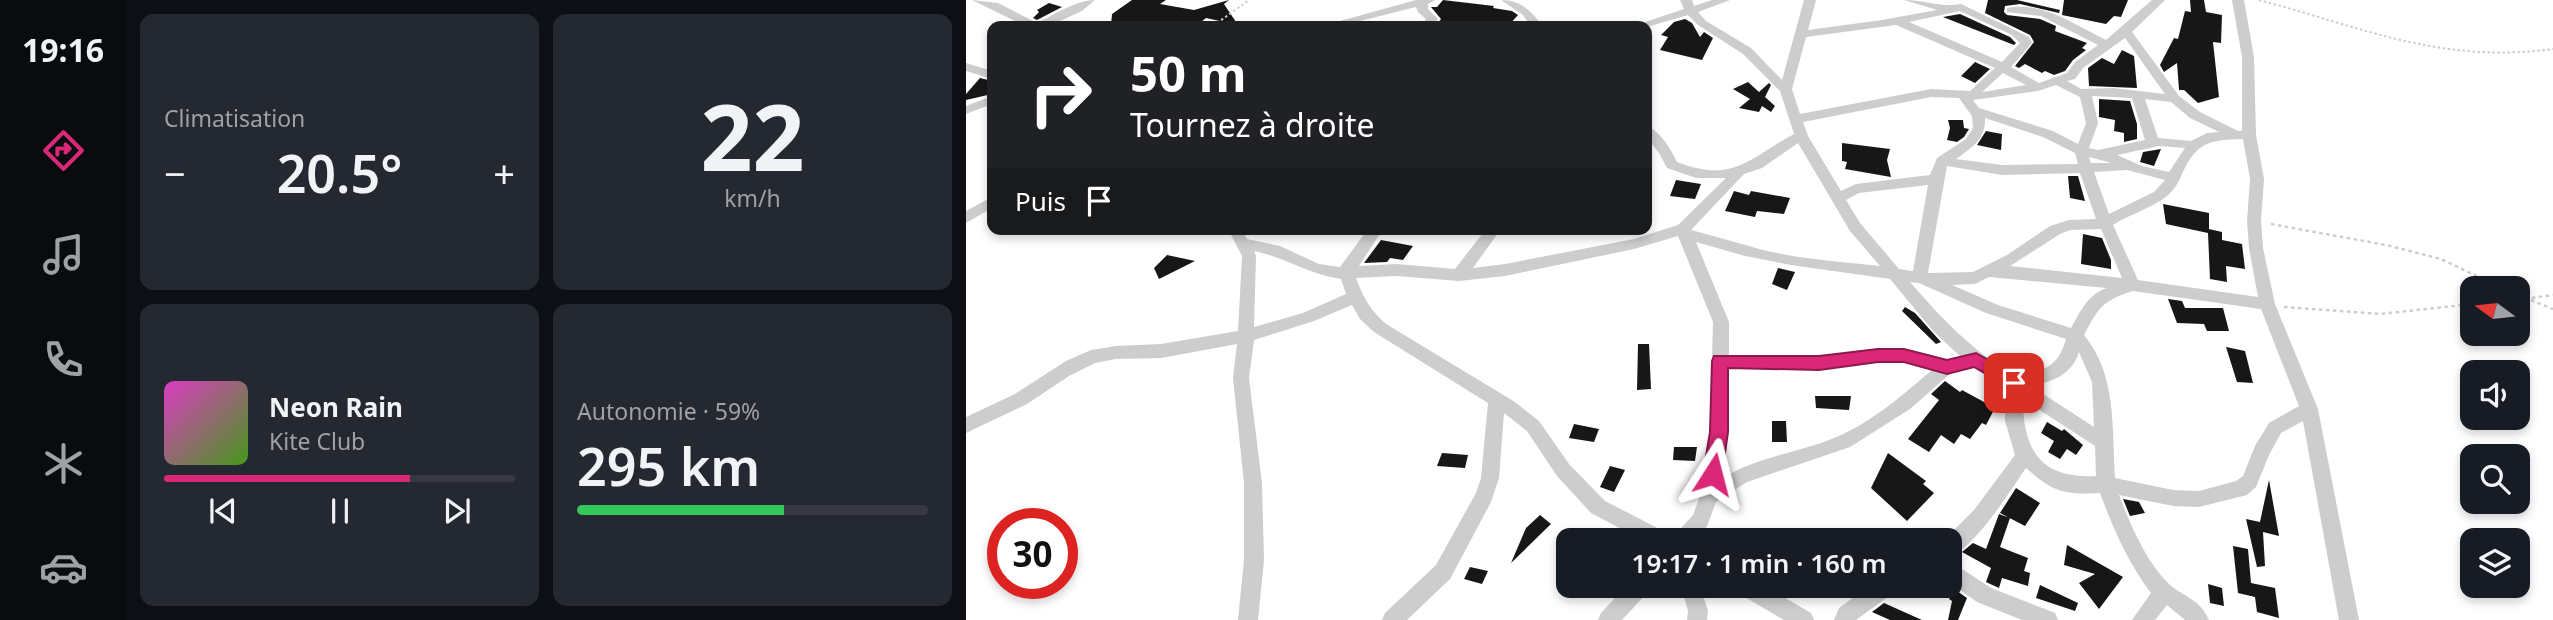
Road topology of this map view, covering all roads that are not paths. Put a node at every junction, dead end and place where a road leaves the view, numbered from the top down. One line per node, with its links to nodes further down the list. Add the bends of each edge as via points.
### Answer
1 (978, 0): 15 (street)
2 (1089, 0): 16 (street)
3 (1507, 0): 20 (street)
4 (1724, 0): 12 (street)
5 (1810, 0): 25 (street)
6 (1910, 0): 13 (street)
7 (2238, 0): 40 (street, via 2248,57)
8 (1425, 1): 14 (street); 19 (street, via 1422,10)
9 (2152, 1): 24 (street)
10 (2009, 5): 11 (street); 23 (street)
11 (2033, 5): 26 (street)
12 (1689, 6): 21 (street); 32 (street, via 1709,29 1747,51)
13 (1959, 6): 22 (street); 23 (street)
14 (1376, 14): 17 (street); 18 (street)
15 (1024, 21)
16 (1051, 21)
17 (1348, 21)
18 (1372, 21)
19 (1431, 21)
20 (1533, 21)
21 (1652, 21)
22 (1899, 22): 25 (street); 27 (street)
23 (2002, 27): 27 (street, via 2026,43)
24 (2127, 33): 26 (street); 35 (street)
25 (1802, 34): 32 (street)
26 (2106, 45): 30 (street)
27 (2003, 66): 31 (street); 36 (street)
28 (966, 67): 29 (street)
29 (987, 73)
30 (2059, 82): 31 (street); 33 (street)
31 (2038, 88): 36 (street)
32 (1786, 89): 39 (street)
33 (2085, 94): 34 (street); 45 (street, via 2092,114)
34 (2138, 95): 35 (street); 43 (street)
35 (2175, 99): 40 (street, via 2206,121)
36 (1970, 101): 39 (street, via 1931,93); 45 (street); 46 (street, via 1979,118 1971,143)
37 (987, 102): 38 (street)
38 (966, 110)
39 (1796, 119): 42 (street)
40 (2242, 134): 44 (street, via 2212,136); 68 (street, via 2257,179 2254,221)
41 (1652, 136): 49 (street, via 1672,165 1712,175)
42 (1801, 136): 49 (street); 52 (street)
43 (2152, 141): 44 (street); 45 (street, via 2125,150)
44 (2194, 147): 50 (street)
45 (2087, 152): 47 (street); 48 (street)
46 (1942, 161): 47 (street, via 2002,170); 51 (street)
47 (2085, 167): 48 (street); 55 (street)
48 (2138, 169): 50 (street)
49 (1738, 175): 56 (street)
50 (2174, 178): 55 (street, via 2159,195)
51 (1936, 179): 52 (street, via 1856,189); 65 (street)
52 (1838, 199): 63 (street)
53 (987, 205): 54 (street)
54 (966, 218)
55 (2104, 224): 62 (street, via 2055,230); 66 (street)
56 (1684, 231): 63 (street, via 1767,256); 64 (street, via 1505,270); 72 (street, via 1721,322)
57 (1238, 235): 70 (street, via 1249,256)
58 (1241, 235): 61 (street, via 1316,269)
59 (1372, 235): 61 (street)
60 (1489, 235): 64 (street)
61 (1347, 272): 64 (street); 67 (street)
62 (1983, 272): 65 (street, via 1958,281); 66 (street)
63 (1892, 273): 65 (street); 71 (street, via 1940,328)
64 (1459, 275)
65 (1920, 277): 69 (street, via 1992,309)
66 (2133, 285): 68 (street); 69 (street, via 2105,294 2091,307)
67 (1355, 297): 70 (street); 75 (street, via 1380,328)
68 (2267, 304): 76 (street)
69 (2075, 336): 74 (street, via 2069,357 2056,372); 78 (street, via 2090,353 2099,374)
70 (1246, 337): 77 (street, via 1160,351 1103,353 1076,362 1026,397); 91 (street, via 1241,378 1253,483 1254,560)
71 (1976, 360): 73 (street); 74 (street)
72 (1720, 361): 73 (street, via 1819,363 1878,355); 81 (street, via 1719,432)
73 (1947, 367): 81 (street, via 1904,404 1843,442 1760,468)
74 (2014, 383): 78 (street); 79 (street, via 2014,421)
75 (1497, 399): 82 (street, via 1532,426 1598,507); 92 (street, via 1490,478 1484,496 1443,572)
76 (2309, 409): 80 (street, via 2275,428 2250,481 2240,489 2199,499); 100 (street)
77 (966, 426)
78 (2103, 442): 80 (street)
79 (2024, 456): 80 (street, via 2059,482); 84 (street)
80 (2106, 484): 86 (street, via 2128,540)
81 (1709, 496): 83 (street)
82 (1639, 528)
83 (1693, 528)
84 (1962, 535)
85 (1962, 583): 97 (street)
86 (2164, 593): 98 (street); 99 (street)
87 (1629, 598): 93 (street)
88 (1694, 598): 94 (street)
89 (1766, 598): 95 (street)
90 (1869, 598): 96 (street)
91 (1248, 620)
92 (1392, 620)
93 (1608, 620)
94 (1697, 620)
95 (1804, 620)
96 (1844, 620)
97 (2048, 620)
98 (2142, 620)
99 (2199, 620)
100 (2349, 620)

